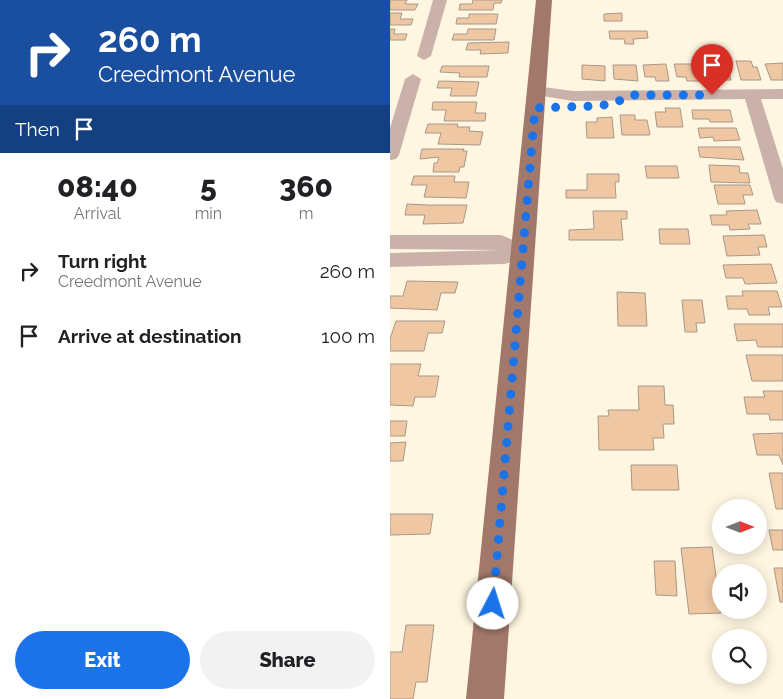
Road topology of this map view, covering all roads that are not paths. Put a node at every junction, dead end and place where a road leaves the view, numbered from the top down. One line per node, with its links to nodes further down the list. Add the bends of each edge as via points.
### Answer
1 (440, 0): 3 (street)
2 (544, 0): 7 (main road)
3 (424, 56)
4 (413, 79): 8 (street)
5 (752, 94): 6 (street); 7 (street, via 634,95 596,106); 10 (street)
6 (783, 94)
7 (535, 100): 12 (main road)
8 (396, 113): 9 (street)
9 (390, 155)
10 (783, 198)
11 (390, 242): 12 (street, via 501,242)
12 (523, 252): 13 (street, via 504,257); 14 (main road)
13 (390, 260)
14 (484, 699)

